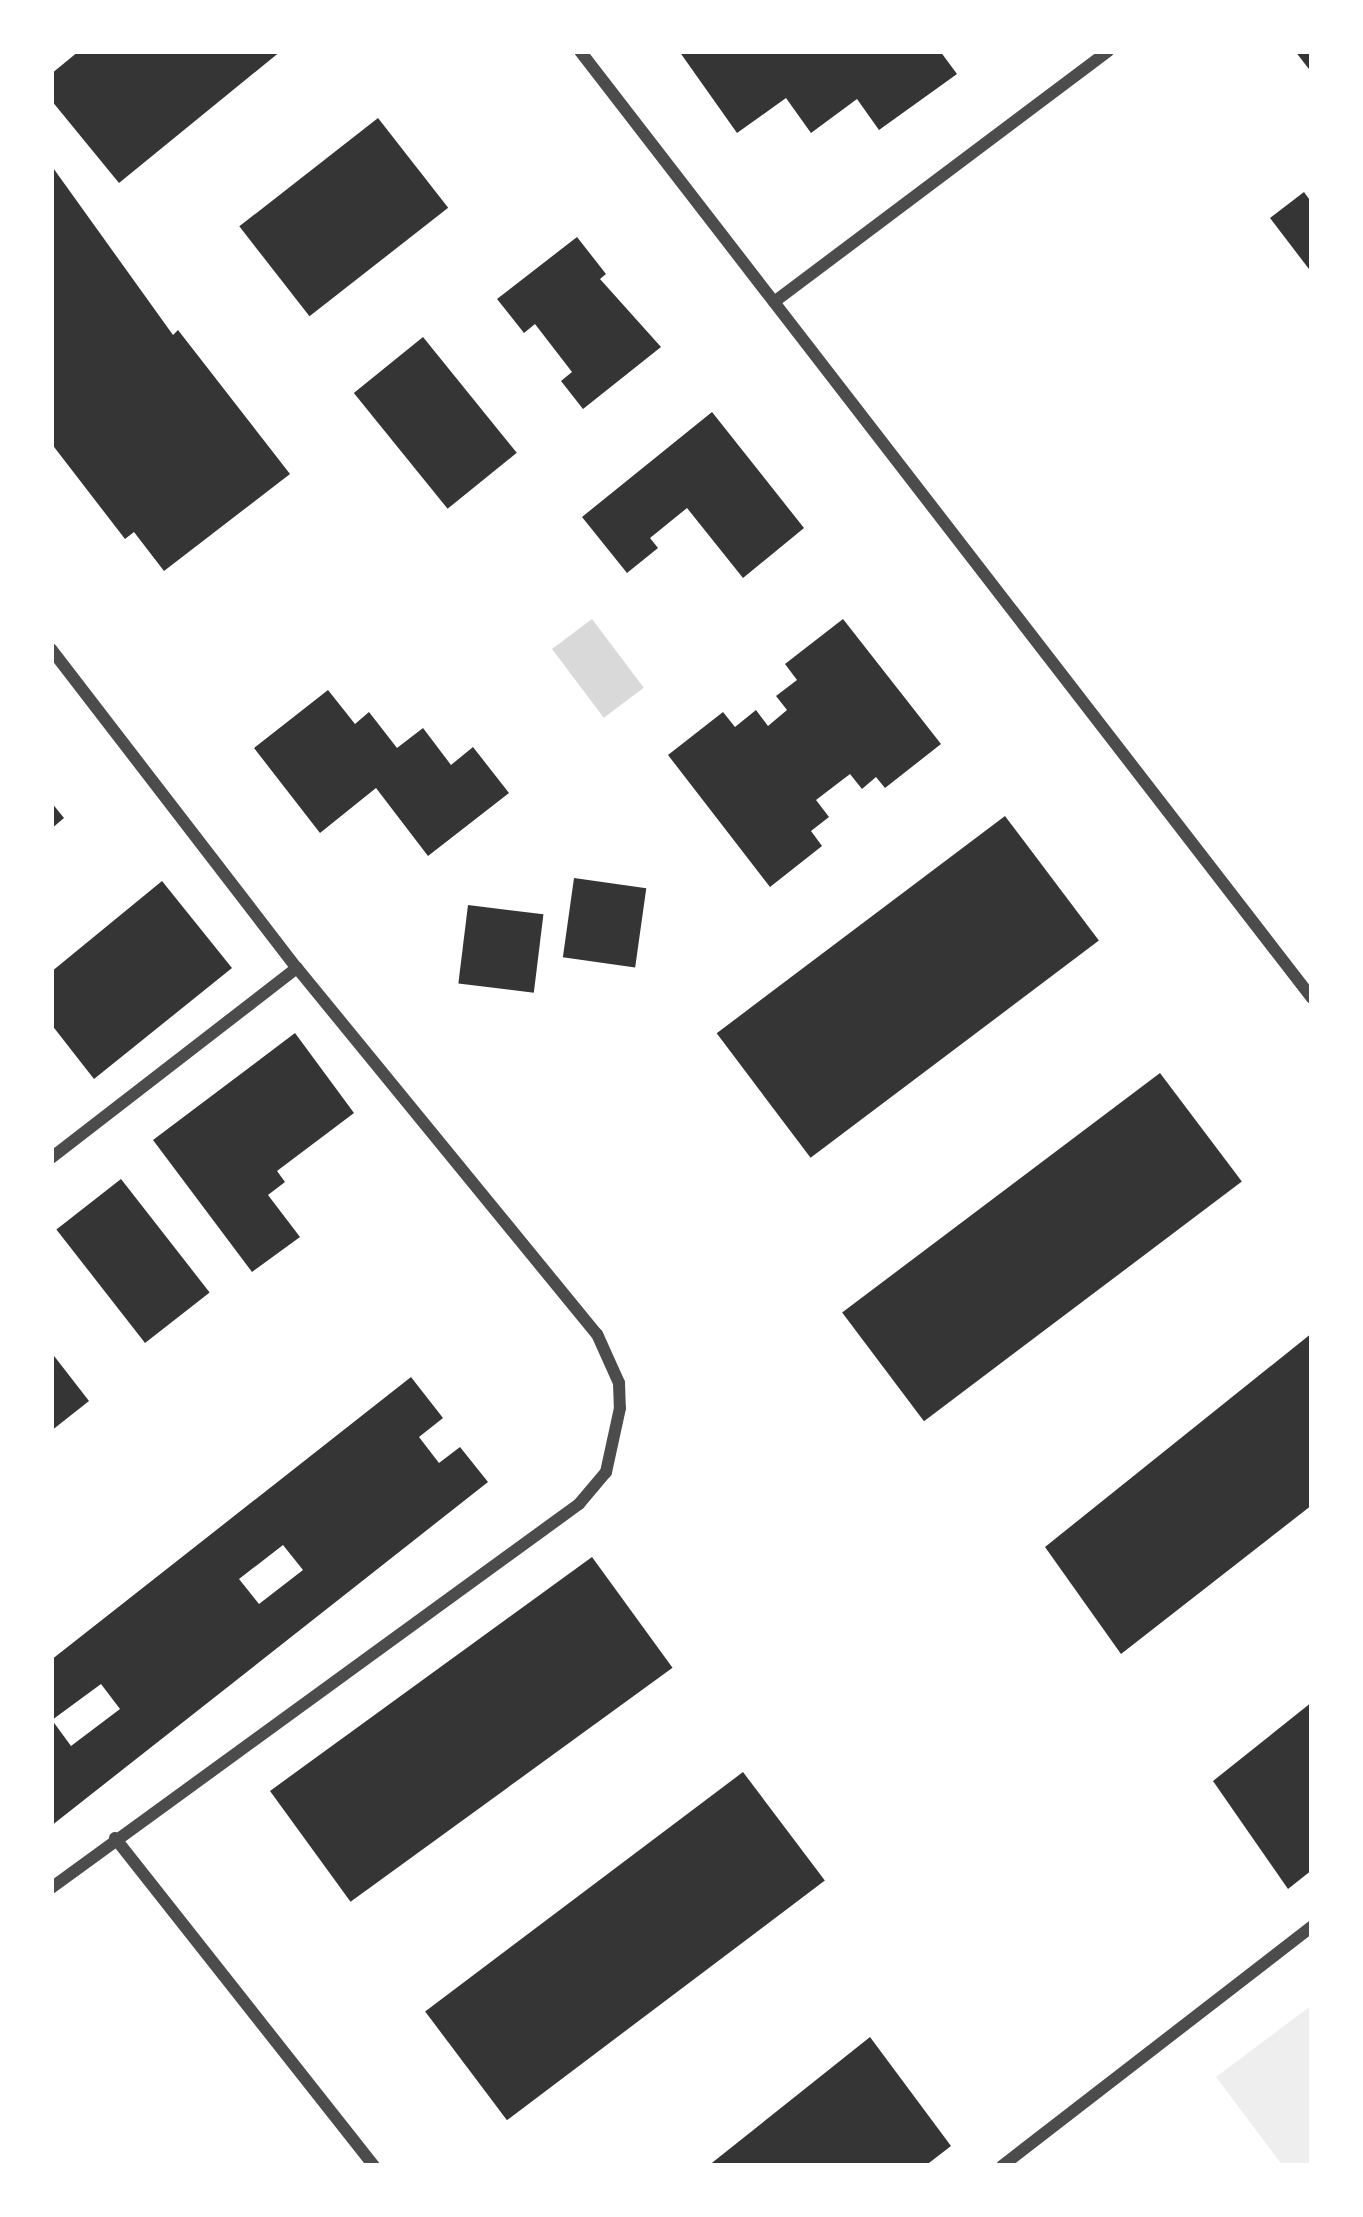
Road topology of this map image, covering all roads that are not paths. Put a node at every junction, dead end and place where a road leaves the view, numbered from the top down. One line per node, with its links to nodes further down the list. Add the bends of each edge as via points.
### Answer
1 (580, 51): 3 (street)
2 (1108, 51): 3 (street)
3 (773, 302): 6 (street)
4 (51, 649): 5 (street)
5 (297, 968): 7 (street); 8 (street, via 597,1334 619,1383 619,1433 606,1472 579,1504)
6 (1312, 998)
7 (51, 1158)
8 (115, 1838): 9 (street); 11 (street)
9 (51, 1888)
10 (1312, 1926): 12 (street)
11 (374, 2166)
12 (1002, 2166)

